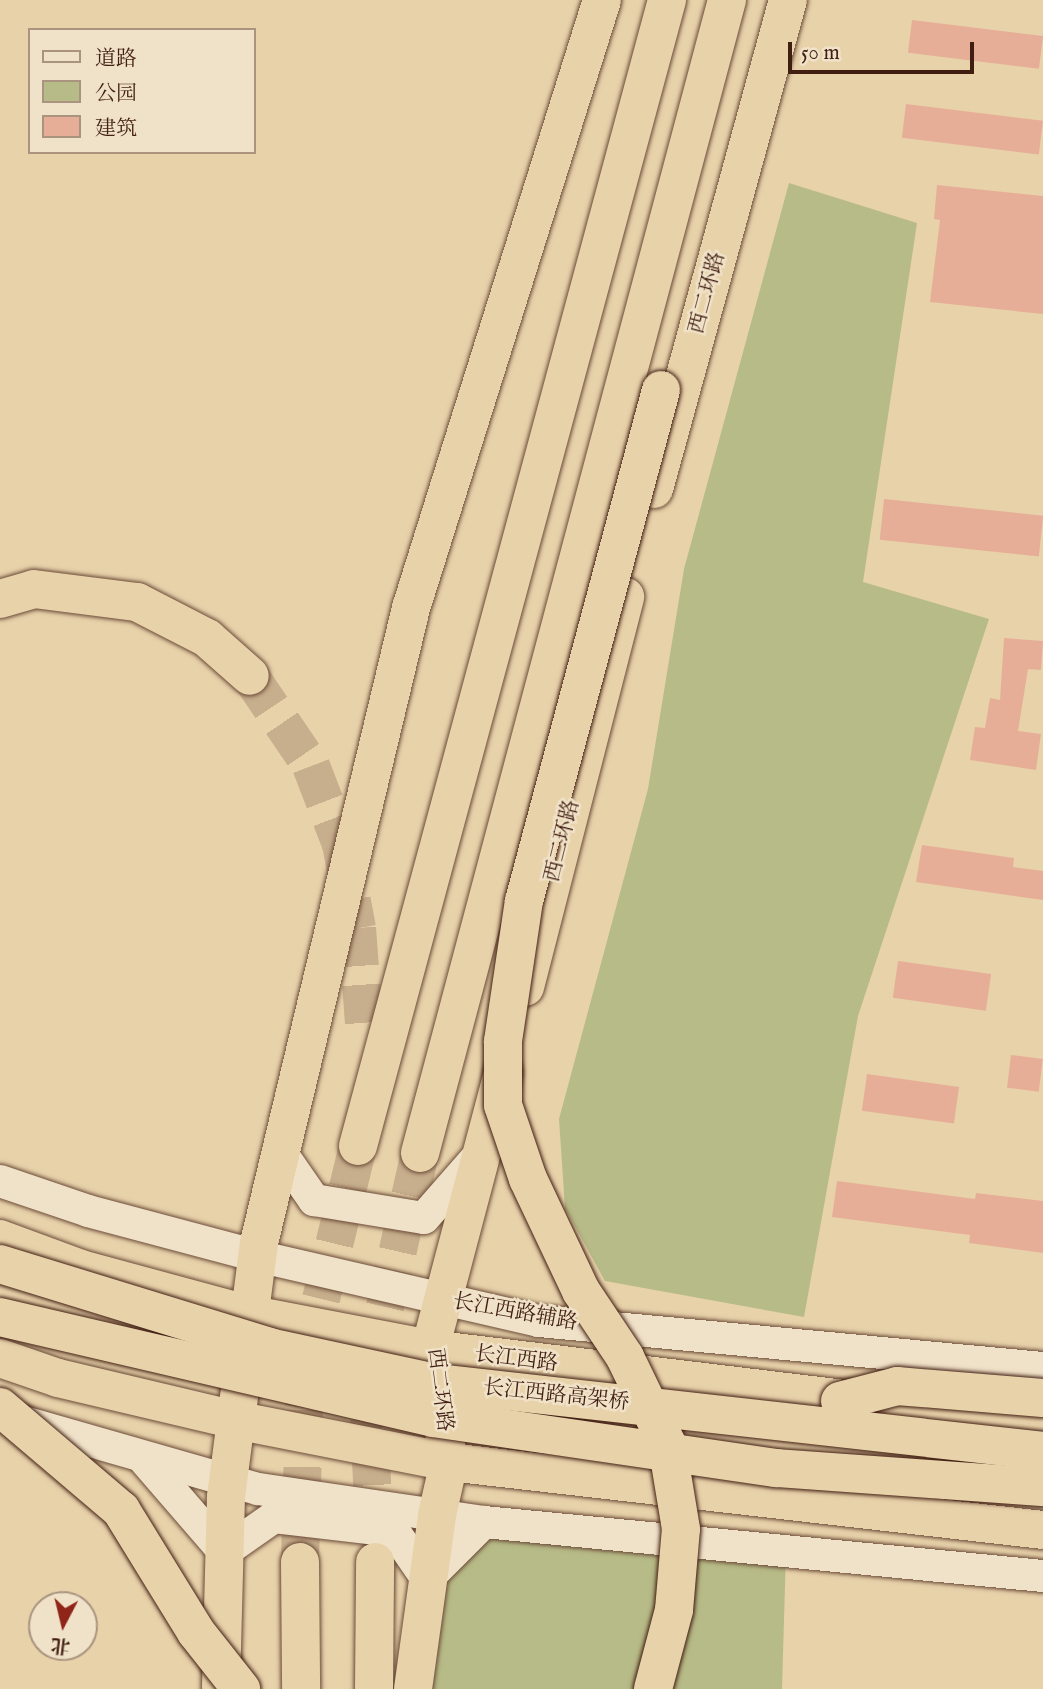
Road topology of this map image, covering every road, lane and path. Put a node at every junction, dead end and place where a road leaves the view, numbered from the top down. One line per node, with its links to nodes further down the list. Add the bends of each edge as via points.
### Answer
1 (602, 0): 9 (highway, via 411,608)
2 (667, 0): 8 (highway, via 363,1128)
3 (727, 0): 10 (highway)
4 (770, 0): 52 (highway, bridge, via 524,901 503,1041 503,1105 528,1179 581,1291 625,1357 667,1444 681,1529 674,1610)
5 (788, 0): 11 (highway, 西二环路, via 631,571)
6 (0, 599): 7 (highway, via 34,589 138,602 207,638)
7 (250, 676)
8 (365, 1038)
9 (280, 1151): 11 (street, via 314,1200 424,1218); 15 (highway)
10 (420, 1153)
11 (480, 1154): 18 (highway, 西二环路)
12 (0, 1181): 15 (street, 长江西路辅路, via 88,1211)
13 (0, 1239): 19 (highway, 长江西路, via 81,1269)
14 (0, 1250): 17 (highway, bridge)
15 (257, 1256): 18 (street, 长江西路辅路); 19 (highway)
16 (0, 1264): 17 (highway, 长江西路高架桥, bridge)
17 (50, 1282): 30 (highway, 长江西路高架桥, bridge, via 269,1346 436,1383)
18 (440, 1299): 21 (highway, 西二环路); 23 (street, 长江西路辅路, via 539,1321)
19 (247, 1314): 21 (highway, 长江西路); 28 (highway)
20 (0, 1317): 34 (highway, 长江西路高架桥, bridge, via 433,1418 776,1468)
21 (430, 1349): 25 (highway, 长江西路); 32 (highway, 西二环路)
22 (0, 1358): 28 (highway, via 58,1378)
23 (1043, 1368)
24 (1043, 1398): 25 (highway, bridge, via 897,1386)
25 (839, 1401): 29 (highway, 长江西路)
26 (0, 1407): 45 (highway, bridge, via 121,1510)
27 (0, 1413): 31 (street)
28 (235, 1420): 32 (highway); 33 (highway)
29 (1043, 1423)
30 (1043, 1451)
31 (143, 1458): 33 (street); 40 (street)
32 (449, 1462): 35 (highway); 36 (highway, 西二环路)
33 (228, 1481): 36 (street); 40 (highway)
34 (1043, 1487)
35 (853, 1509): 38 (highway); 39 (highway)
36 (437, 1515): 37 (street); 44 (highway, 西二环路)
37 (484, 1522): 43 (street); 44 (street)
38 (1043, 1530)
39 (1043, 1548)
40 (225, 1552): 44 (street, via 274,1517 394,1531); 47 (highway)
41 (300, 1562): 49 (highway)
42 (375, 1562): 50 (highway)
43 (1043, 1576)
44 (427, 1579): 51 (highway, 西二环路)
45 (196, 1632): 46 (highway); 48 (highway, bridge)
46 (206, 1689)
47 (221, 1689)
48 (241, 1689)
49 (301, 1689)
50 (374, 1689)
51 (413, 1689)
52 (653, 1689)

